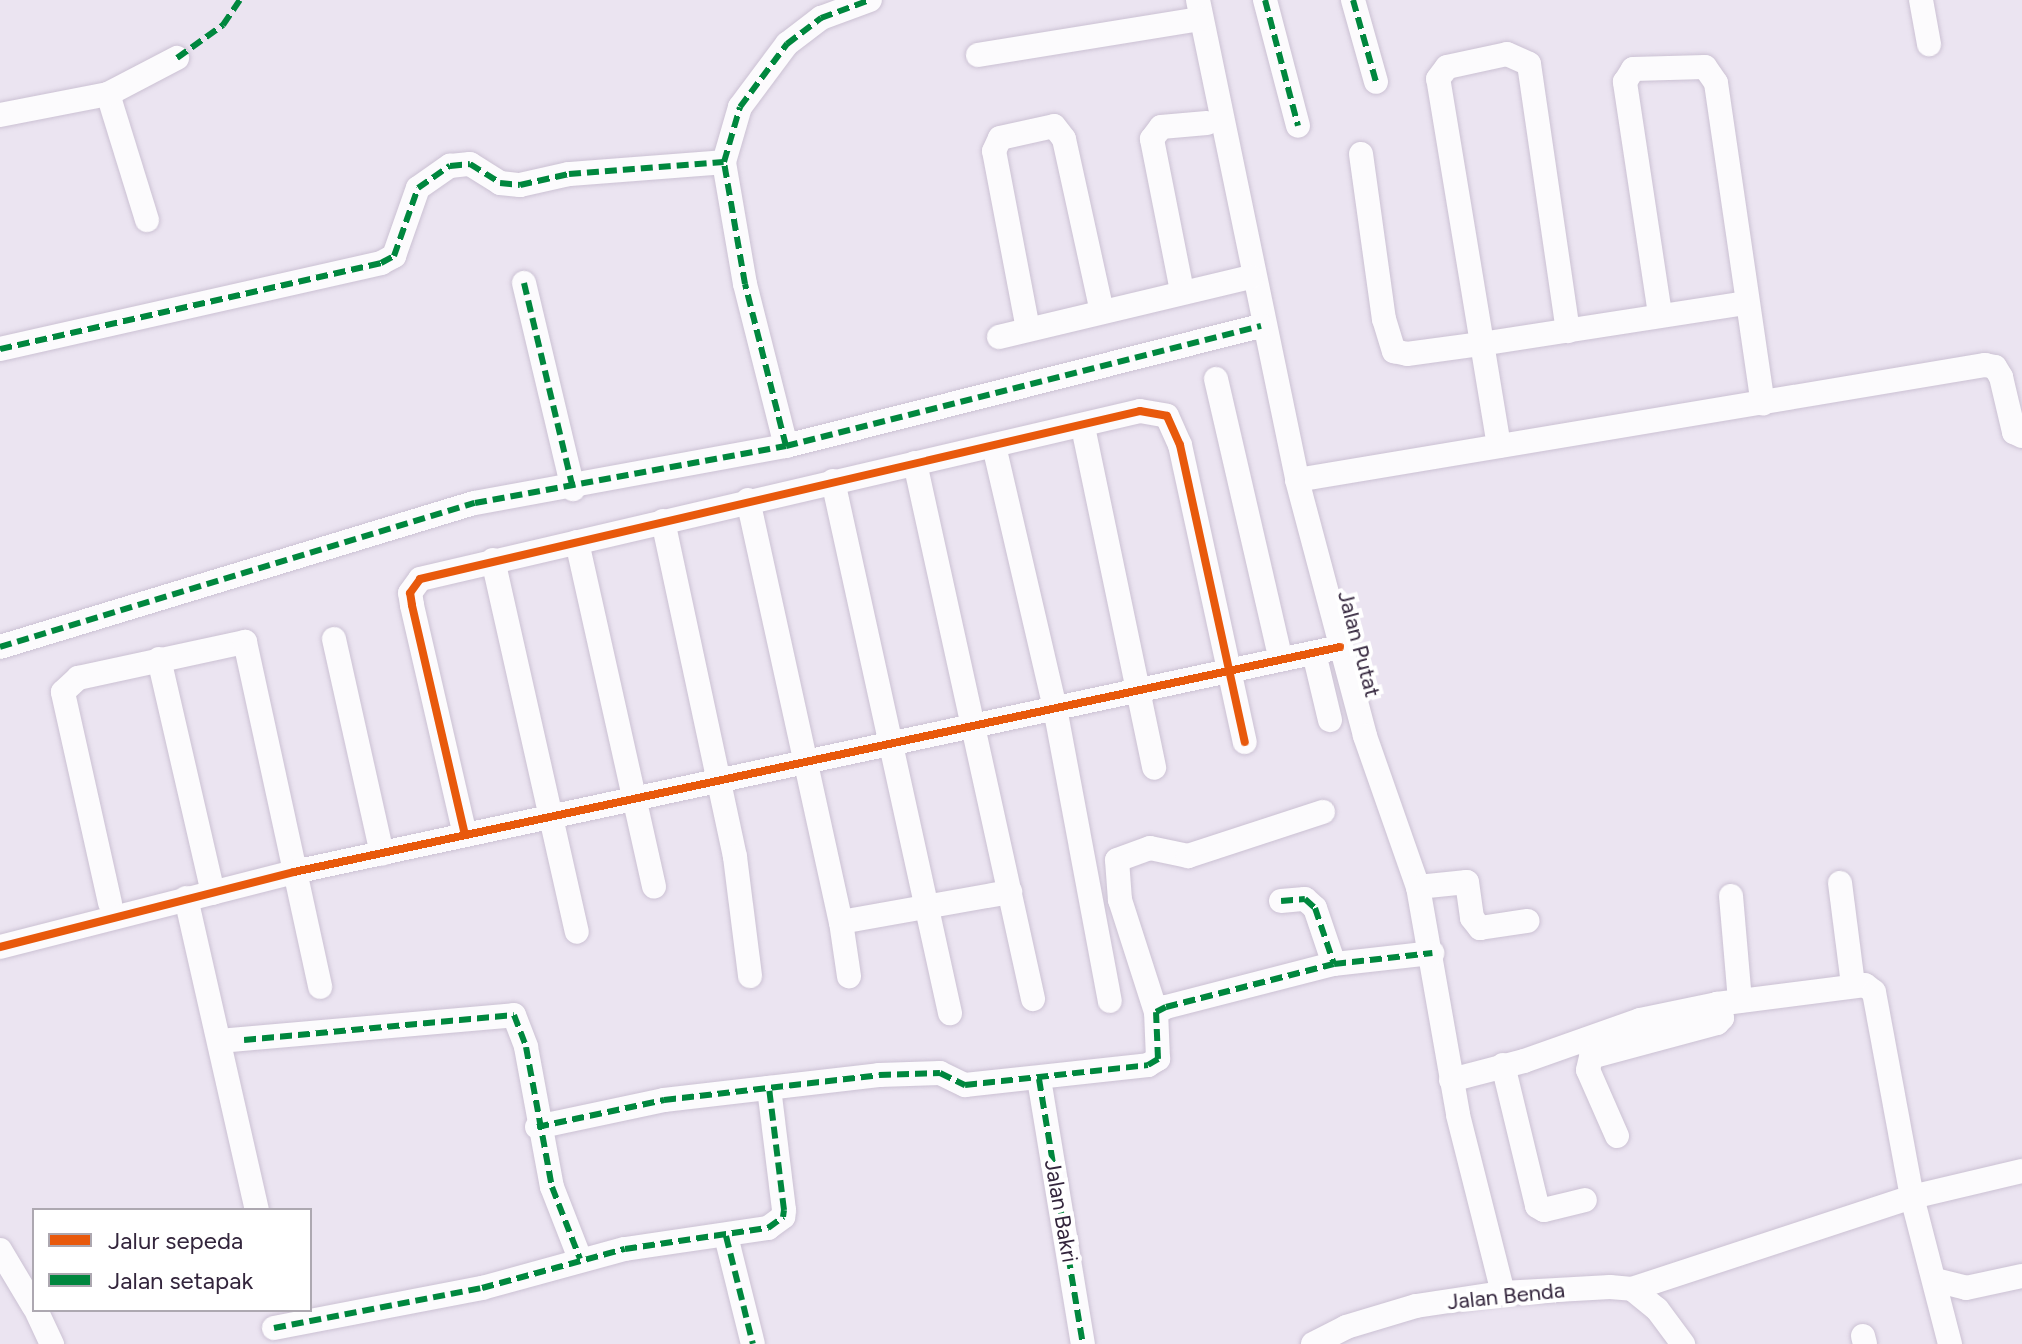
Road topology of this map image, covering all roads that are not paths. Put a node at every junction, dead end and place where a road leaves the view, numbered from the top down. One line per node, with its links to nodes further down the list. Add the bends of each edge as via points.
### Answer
1 (870, 0): 15 (street, via 821,18 787,44 740,107)
2 (1265, 0): 13 (street)
3 (1353, 0): 9 (street)
4 (1921, 0): 6 (street)
5 (1200, 9): 7 (street); 17 (street, Jalan Putat)
6 (1929, 44)
7 (978, 55)
8 (177, 58): 10 (street)
9 (1376, 82)
10 (108, 94): 11 (street); 16 (street)
11 (0, 115)
12 (1207, 123): 19 (street, via 1161,127 1152,139)
13 (1298, 126)
14 (1361, 154): 27 (street, via 1384,319 1394,351 1407,354)
15 (724, 162): 28 (street, via 569,174 520,185 500,183 470,164 450,166 418,188 394,256 381,263); 33 (street, via 745,284)
16 (147, 220)
17 (1251, 277): 19 (street); 23 (street, Jalan Putat)
18 (524, 283): 39 (street)
19 (1182, 291): 21 (street)
20 (1746, 303): 22 (street); 22 (street, via 1714,75 1705,67 1633,69 1625,82 1626,102); 30 (street)
21 (1102, 312): 24 (street); 24 (street, via 1064,139 1054,126 1000,138 994,151)
22 (1660, 314): 25 (street)
23 (1261, 326): 33 (street); 37 (street, Jalan Putat)
24 (1028, 329): 26 (street)
25 (1568, 331): 27 (street); 27 (street, via 1529,64 1507,54 1447,67 1438,79)
26 (999, 337)
27 (1481, 344): 35 (street)
28 (0, 349)
29 (1216, 379): 49 (street)
30 (1763, 404): 32 (street, via 1985,365 1995,367 2001,377 2014,432); 35 (street)
31 (1083, 427): 34 (street); 50 (street, via 1157,410 1174,428); 51 (street)
32 (2022, 436)
33 (786, 446): 39 (street)
34 (994, 446): 36 (street); 52 (street)
35 (1499, 446): 37 (street)
36 (915, 463): 38 (street); 54 (street)
37 (1297, 480): 46 (street, Jalan Putat)
38 (833, 481): 40 (street); 56 (street)
39 (573, 489): 45 (street, via 475,503 396,523)
40 (748, 500): 41 (street); 57 (street)
41 (663, 521): 42 (street); 59 (street)
42 (577, 542): 43 (street); 60 (street)
43 (493, 560): 62 (street); 63 (street, via 420,579 410,593)
44 (334, 639): 64 (street)
45 (0, 647)
46 (1340, 647): 47 (street); 68 (street, Jalan Putat)
47 (1314, 653): 49 (street); 53 (street)
48 (159, 659): 65 (street, via 240,642 248,647); 70 (street); 74 (street, via 78,678 63,692)
49 (1281, 660): 50 (street)
50 (1230, 673): 51 (street); 55 (street)
51 (1140, 692): 52 (street); 58 (street)
52 (1055, 708): 54 (street); 87 (street)
53 (1330, 720)
54 (974, 723): 56 (street); 69 (street)
55 (1245, 742)
56 (889, 743): 57 (street); 75 (street)
57 (803, 761): 59 (street); 77 (street)
58 (1154, 768)
59 (719, 780): 60 (street); 82 (street)
60 (635, 799): 62 (street); 67 (street)
61 (1323, 812): 89 (street, via 1188,856 1150,848 1117,860 1120,900)
62 (551, 815): 63 (street); 78 (street)
63 (465, 835): 64 (street)
64 (382, 854): 65 (street)
65 (294, 872): 70 (street); 85 (street)
66 (1840, 883): 84 (street)
67 (654, 887)
68 (1418, 887): 76 (street, via 1467,882 1472,918 1480,928); 80 (street, Jalan Putat)
69 (1010, 892): 75 (street); 86 (street)
70 (213, 893): 72 (street)
71 (1731, 896): 88 (street)
72 (186, 898): 79 (street); 91 (street)
73 (1281, 901): 81 (street, via 1305,899 1315,908)
74 (110, 903)
75 (926, 908): 77 (street); 90 (street)
76 (1527, 921)
77 (841, 922): 83 (street)
78 (577, 932)
79 (1, 944)
80 (1432, 953): 81 (street); 94 (street, Jalan Putat)
81 (1334, 964): 89 (street, via 1219,990)
82 (750, 976)
83 (849, 976)
84 (1853, 985): 88 (street); 99 (street, via 1874,992)
85 (320, 987)
86 (1033, 999)
87 (1110, 1001)
88 (1729, 1002): 92 (street, via 1640,1020); 97 (street, via 1717,1023 1591,1057 1588,1070)
89 (1156, 1012): 93 (street, via 1158,1059 1148,1065)
90 (950, 1013)
91 (219, 1041): 96 (street, via 514,1015 526,1047); 101 (street)
92 (1503, 1065): 94 (street); 100 (street, via 1537,1206 1544,1210)
93 (1039, 1079): 95 (street, via 965,1085 940,1073 912,1073); 115 (street, Jalan Bakri)
94 (1451, 1080): 108 (street, Jalan Putat)
95 (769, 1088): 96 (street, via 664,1100); 102 (street, via 783,1217 768,1228)
96 (537, 1127): 104 (street)
97 (1617, 1136)
98 (2022, 1171): 99 (street, Jalan Benda)
99 (1912, 1197): 106 (street); 107 (street, Jalan Benda)
100 (1585, 1200)
101 (257, 1208)
102 (726, 1236): 104 (street); 114 (street)
103 (0, 1250): 109 (street)
104 (580, 1259): 111 (street, via 482,1288)
105 (2022, 1276): 106 (street, via 1966,1288)
106 (1935, 1280): 118 (street)
107 (1632, 1289): 108 (street, Jalan Benda); 117 (street, via 1657,1309)
108 (1503, 1293): 112 (street, Jalan Benda, via 1416,1306)
109 (32, 1304)
110 (36, 1312): 113 (street)
111 (274, 1327)
112 (1348, 1336): 116 (street, Jalan Benda)
113 (52, 1344)
114 (753, 1344)
115 (1083, 1344)
116 (1313, 1344)
117 (1683, 1344)
118 (1950, 1344)

